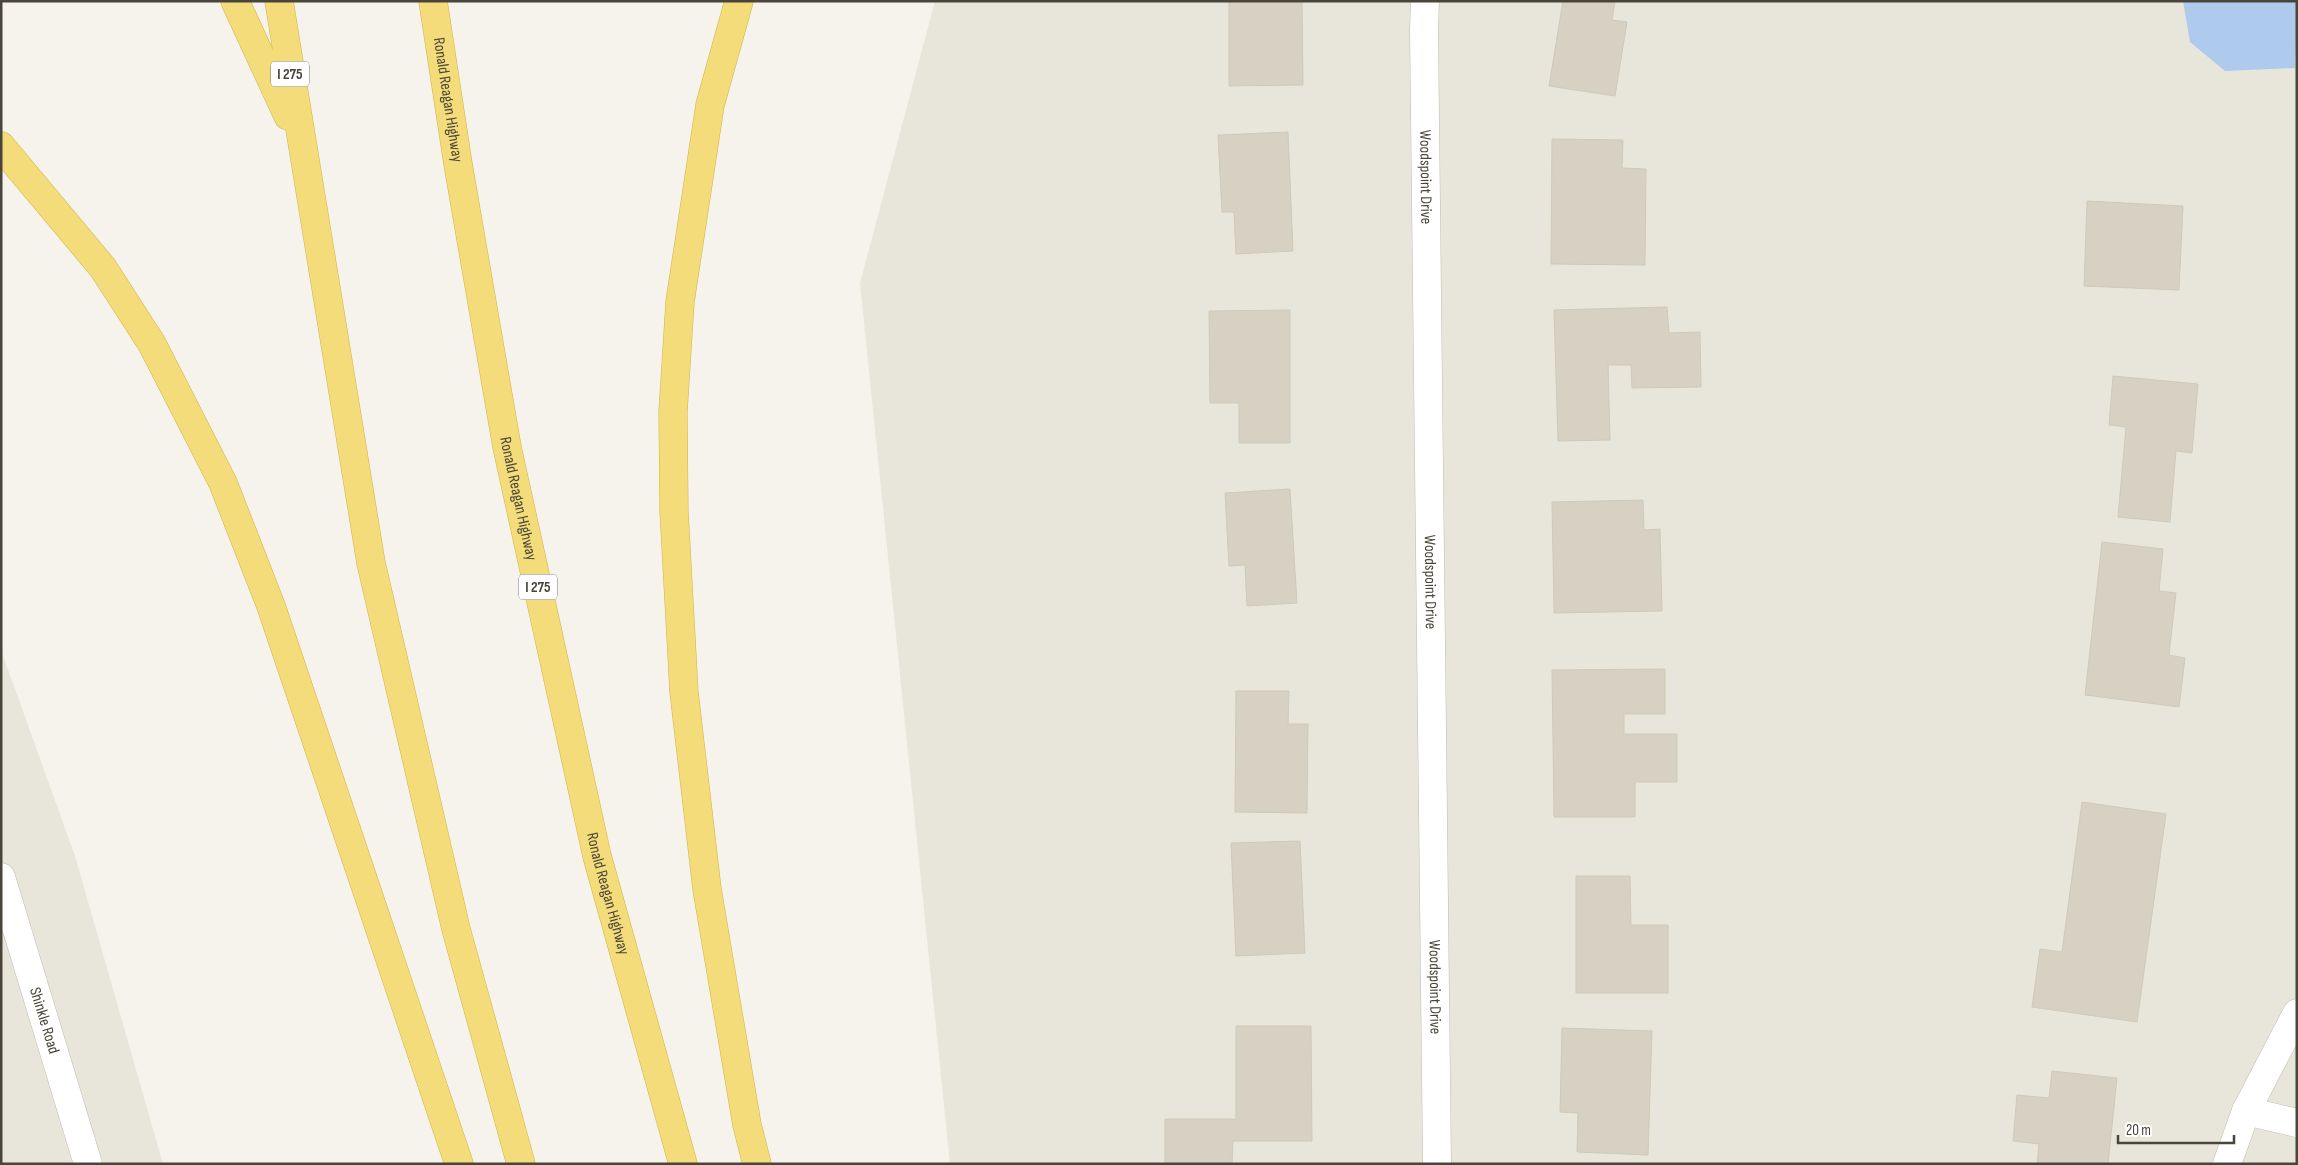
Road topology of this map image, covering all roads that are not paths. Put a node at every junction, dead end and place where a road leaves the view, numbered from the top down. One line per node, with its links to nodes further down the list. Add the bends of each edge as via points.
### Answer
1 (235, 1): 7 (highway)
2 (279, 1): 7 (highway, I 275)
3 (433, 1): 15 (highway, Ronald Reagan Highway / I 275, via 507,447 598,856)
4 (739, 1): 16 (highway, via 710,105 680,302 673,412 674,511 684,692 707,889 747,1126)
5 (1425, 1): 17 (street, Woodspoint Drive)
6 (1, 146): 13 (highway, via 103,268 152,344 223,483 274,616)
7 (301, 146): 14 (highway, I 275, via 371,563 456,929)
8 (1, 877): 12 (street, Shinkle Road)
9 (2297, 1013): 10 (street)
10 (2246, 1111): 11 (street); 18 (street)
11 (2297, 1123)
12 (88, 1164)
13 (459, 1164)
14 (521, 1164)
15 (683, 1164)
16 (757, 1164)
17 (1437, 1164)
18 (2227, 1164)

